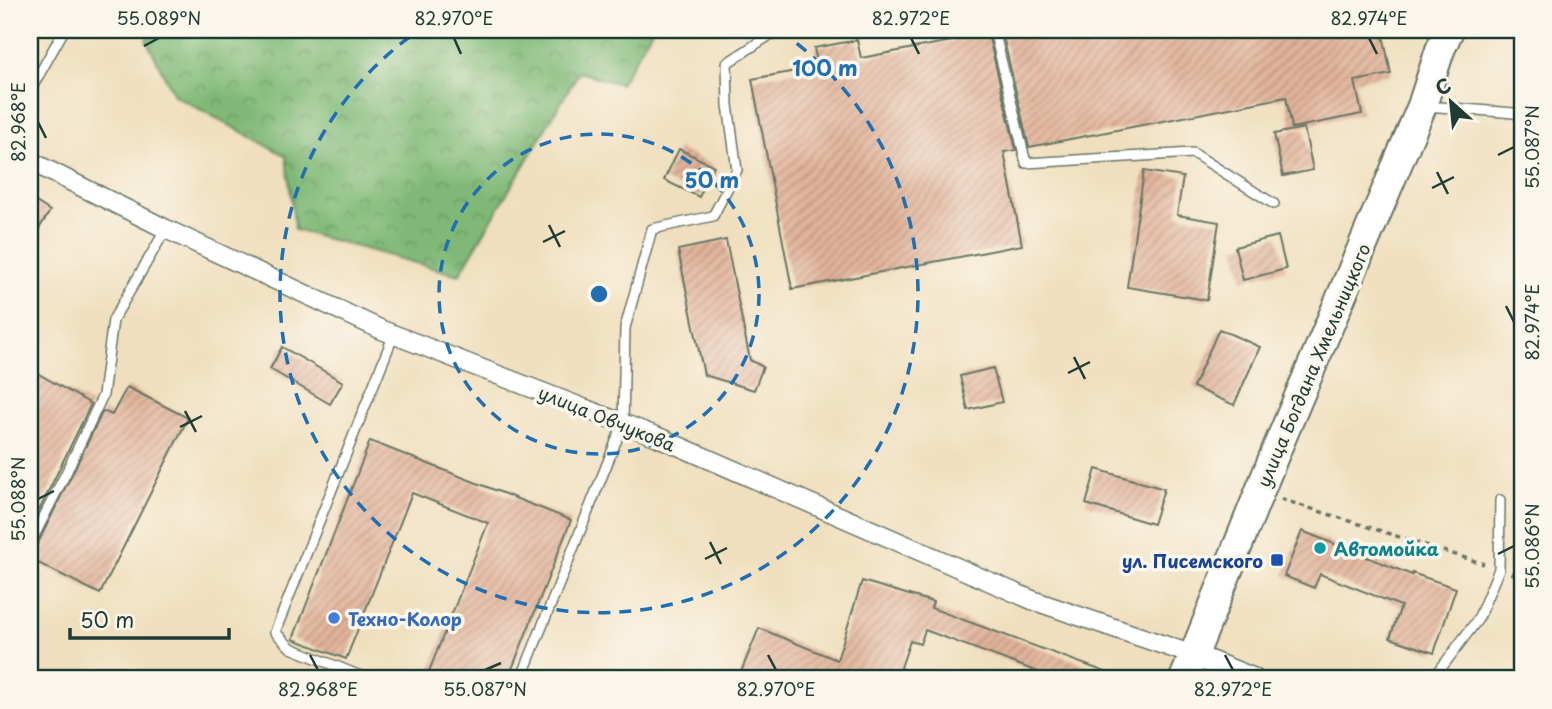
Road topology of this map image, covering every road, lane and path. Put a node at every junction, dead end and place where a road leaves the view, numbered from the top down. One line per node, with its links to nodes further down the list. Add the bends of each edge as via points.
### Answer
1 (64, 30): 5 (lane)
2 (804, 30): 12 (lane, via 770,35 727,63 737,170 713,216 652,229 625,328)
3 (995, 30): 9 (lane, via 1026,163 1193,153)
4 (1444, 36): 6 (highway, улица Богдана Хмельницкого)
5 (30, 91)
6 (1422, 106): 7 (lane); 13 (highway, улица Богдана Хмельницкого)
7 (1522, 117)
8 (30, 161): 10 (street, улица Овчукова)
9 (1274, 204)
10 (166, 229): 11 (street, улица Овчукова); 15 (lane, via 113,320 103,395)
11 (394, 334): 12 (street, улица Овчукова); 19 (lane, via 275,632 290,648)
12 (624, 424): 18 (street, улица Овчукова); 20 (lane)
13 (1259, 492): 16 (path); 18 (highway, улица Богдана Хмельницкого)
14 (1500, 500): 16 (lane)
15 (30, 544)
16 (1499, 569): 17 (path); 22 (lane, via 1478,619)
17 (1522, 577)
18 (1189, 667): 21 (street)
19 (368, 679)
20 (521, 679)
21 (1253, 679)
22 (1433, 679)

